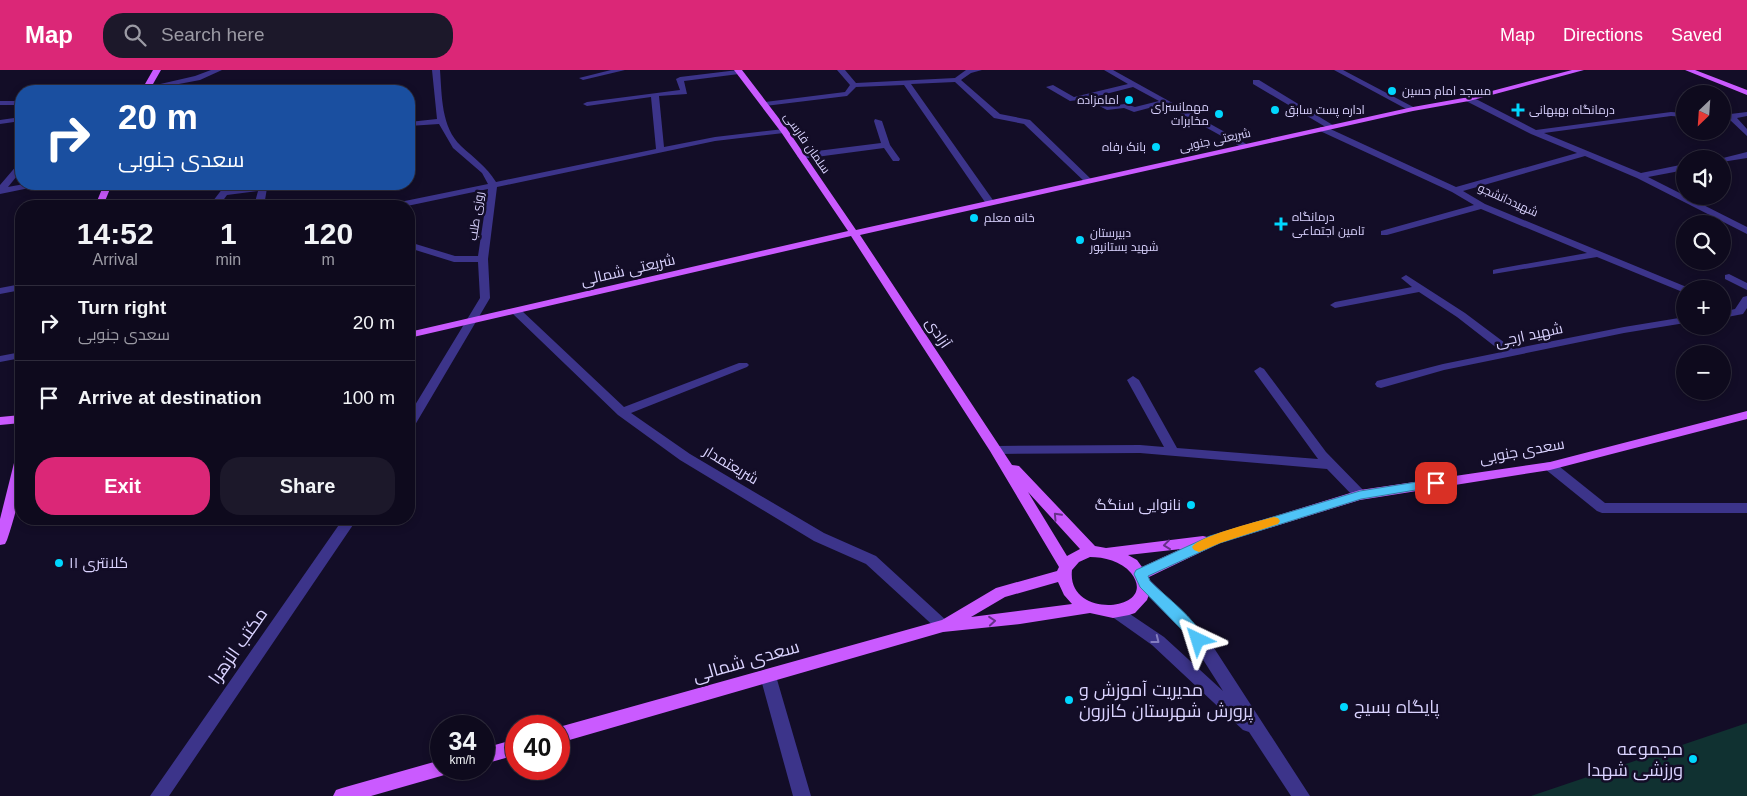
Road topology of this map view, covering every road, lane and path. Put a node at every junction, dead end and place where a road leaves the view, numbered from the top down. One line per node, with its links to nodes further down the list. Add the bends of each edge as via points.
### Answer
1 (157, 70): 16 (main road)
2 (218, 70): 17 (street)
3 (436, 70): 36 (street, روزی طلب)
4 (621, 70): 12 (street)
5 (841, 70): 18 (street)
6 (978, 70): 13 (street, via 969,71)
7 (1108, 70): 19 (street)
8 (1338, 70): 30 (street)
9 (1580, 70): 24 (main road, شریعتی جنوبی)
10 (1689, 70): 21 (main road)
11 (738, 71): 22 (street, via 680,79 684,92); 29 (main road, سلمان فارسی)
12 (583, 78)
13 (956, 80): 14 (street); 55 (street, via 997,116 1027,122)
14 (906, 82): 18 (street); 63 (street)
15 (1256, 82): 40 (street, شهیددانشجو)
16 (149, 85)
17 (167, 85)
18 (854, 85): 29 (street, via 847,94)
19 (1132, 85): 23 (street); 26 (street)
20 (1050, 87): 23 (street, via 1073,98)
21 (1747, 93)
22 (655, 94): 28 (street); 46 (street)
23 (1087, 96): 26 (street, via 1107,108 1124,106 1134,110)
24 (1469, 99): 30 (main road, شریعتی جنوبی); 42 (street)
25 (0, 102): 27 (street)
26 (1164, 102): 45 (street)
27 (15, 103)
28 (587, 104)
29 (765, 104): 41 (main road, سلمان فارسی)
30 (1413, 109): 40 (main road, شریعتی جنوبی)
31 (1676, 114): 42 (street)
32 (1747, 114): 33 (street)
33 (1731, 116)
34 (15, 120): 38 (street)
35 (1731, 120): 43 (street)
36 (441, 121): 39 (street); 56 (street, روزی طلب, via 456,146 486,172)
37 (878, 121): 44 (street)
38 (0, 122)
39 (415, 123)
40 (1328, 128): 45 (main road, شریعتی جنوبی); 59 (street, شهیددانشجو)
41 (784, 131): 46 (street, via 715,139); 49 (main road, سلمان فارسی)
42 (1534, 132): 47 (street)
43 (1747, 134)
44 (886, 145): 49 (street); 51 (street)
45 (1246, 146): 55 (main road, شریعتی جنوبی)
46 (660, 150): 56 (street)
47 (1587, 153): 54 (street); 59 (street)
48 (1747, 155): 50 (street)
49 (801, 156): 66 (main road, سلمان فارسی)
50 (1731, 158)
51 (896, 159)
52 (1676, 169): 54 (street)
53 (15, 173): 60 (street)
54 (1640, 176): 65 (street)
55 (1088, 181): 63 (main road, شریعتی جنوبی)
56 (493, 186): 62 (street); 70 (street, روزی طلب)
57 (15, 188): 60 (street)
58 (226, 190): 61 (street)
59 (1455, 190): 64 (street, شهیددانشجو)
60 (0, 191)
61 (218, 200)
62 (415, 202)
63 (990, 203): 66 (main road, شریعتی جنوبی)
64 (1482, 206): 67 (street); 69 (street, شهیددانشجو)
65 (1747, 231)
66 (854, 233): 82 (main road, شریعتی شمالی); 99 (main road, آزادی)
67 (1384, 233)
68 (415, 247): 70 (street, via 454,259)
69 (1597, 254): 71 (street); 74 (street, شهیددانشجو)
70 (483, 259): 84 (street, روزی طلب, via 485,298)
71 (1497, 272)
72 (1729, 277): 75 (street)
73 (1406, 278): 77 (street)
74 (1676, 286)
75 (1747, 287)
76 (15, 288): 78 (street)
77 (1422, 288): 80 (street); 87 (street)
78 (0, 291)
79 (1747, 298): 83 (street)
80 (1335, 305)
81 (1731, 309): 83 (street)
82 (517, 312): 84 (main road, شریعتی شمالی); 94 (street, شریعتمدار)
83 (1743, 314)
84 (471, 320): 86 (main road, شریعتی شمالی); 95 (street)
85 (1676, 321): 87 (street, شهید ارجی)
86 (415, 334)
87 (1512, 354): 93 (street, شهید ارجی, via 1443,367)
88 (15, 356): 89 (street)
89 (0, 359)
90 (743, 365): 94 (street)
91 (1260, 371): 101 (street)
92 (1133, 380): 100 (street)
93 (1381, 384)
94 (622, 412): 115 (street, شریعتمدار, via 685,457 819,537 871,560)
95 (415, 415)
96 (1747, 415): 102 (main road, سعدی جنوبی)
97 (15, 420): 98 (main road)
98 (0, 421)
99 (996, 450): 100 (street); 109 (main road, آزادی, one-way to 99); 111 (main road, آزادی)
100 (1173, 452): 101 (street)
101 (1331, 466): 103 (street)
102 (1550, 466): 103 (main road, سعدی جنوبی); 105 (street, via 1602,508)
103 (1360, 495): 107 (main road, سعدی جنوبی)
104 (15, 507): 108 (main road)
105 (1747, 508)
106 (346, 525): 120 (street, مکتب الزهرا)
107 (1215, 539): 110 (main road, سعدی جنوبی, one-way to 110); 112 (main road, سعدی جنوبی)
108 (0, 540)
109 (1091, 551): 110 (main road); 111 (main road, via 1076,556)
110 (1108, 552): 112 (main road, via 1127,560)
111 (1065, 571): 113 (main road, via 1070,593); 115 (main road, via 1001,592)
112 (1143, 579): 114 (main road, via 1144,594 1139,603); 118 (street, via 1203,646)
113 (1088, 608): 114 (main road); 115 (main road, one-way to 113)
114 (1116, 612): 118 (street, one-way to 118, via 1158,641)
115 (943, 626): 116 (main road, سعدی شمالی)
116 (768, 676): 117 (main road, سعدی شمالی); 122 (street)
117 (570, 732)
118 (1261, 737): 123 (street)
119 (430, 771): 121 (main road)
120 (159, 796)
121 (342, 796)
122 (802, 796)
123 (1301, 796)

